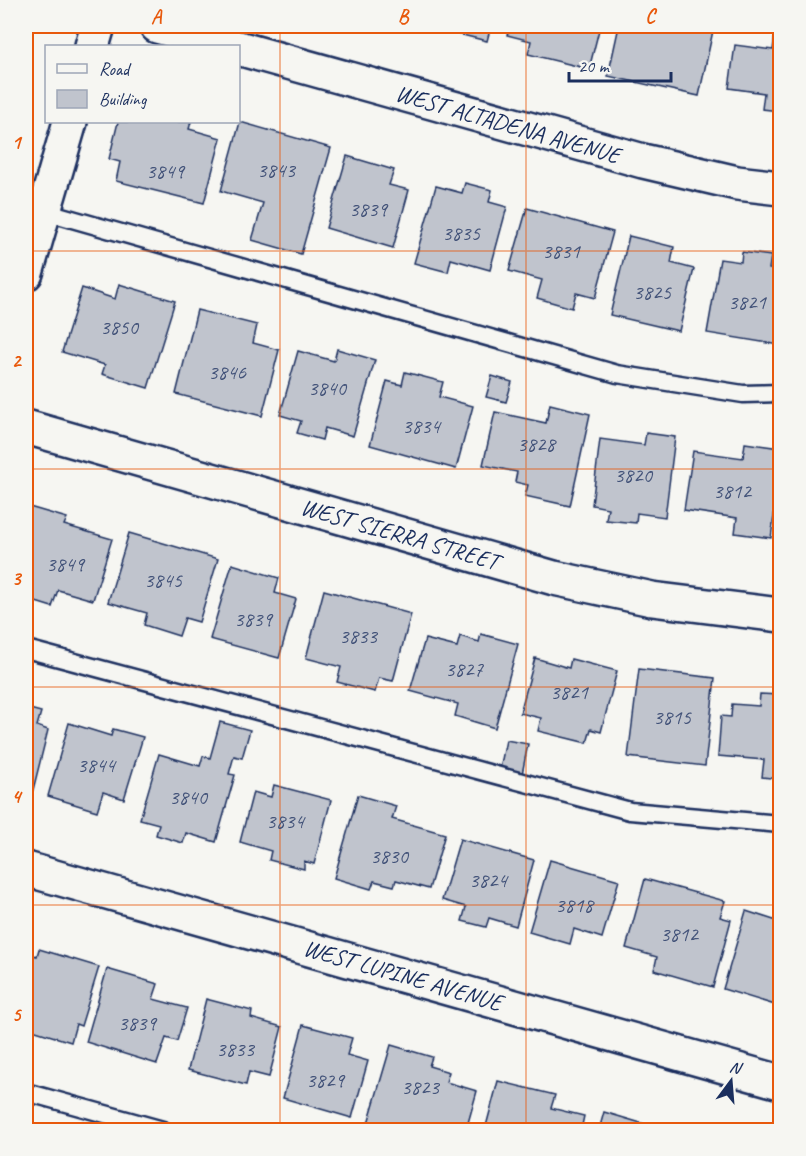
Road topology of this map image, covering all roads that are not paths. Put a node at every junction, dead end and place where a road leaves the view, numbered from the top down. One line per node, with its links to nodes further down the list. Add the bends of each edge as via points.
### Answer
1 (98, 26): 3 (street)
2 (157, 26): 4 (street)
3 (92, 45)
4 (228, 45)
5 (240, 49): 7 (street, WEST ALTADENA AVENUE, via 643,161 737,183)
6 (70, 123): 8 (street)
7 (780, 188)
8 (44, 211): 9 (street); 10 (lane, via 617,374 743,394)
9 (26, 273)
10 (780, 393)
11 (26, 427): 12 (street, WEST SIERRA STREET, via 554,578 652,599)
12 (780, 615)
13 (26, 649): 14 (lane, via 630,811)
14 (780, 824)
15 (26, 869): 16 (street, WEST LUPINE AVENUE)
16 (780, 1082)
17 (26, 1092): 18 (lane)
18 (163, 1131)

